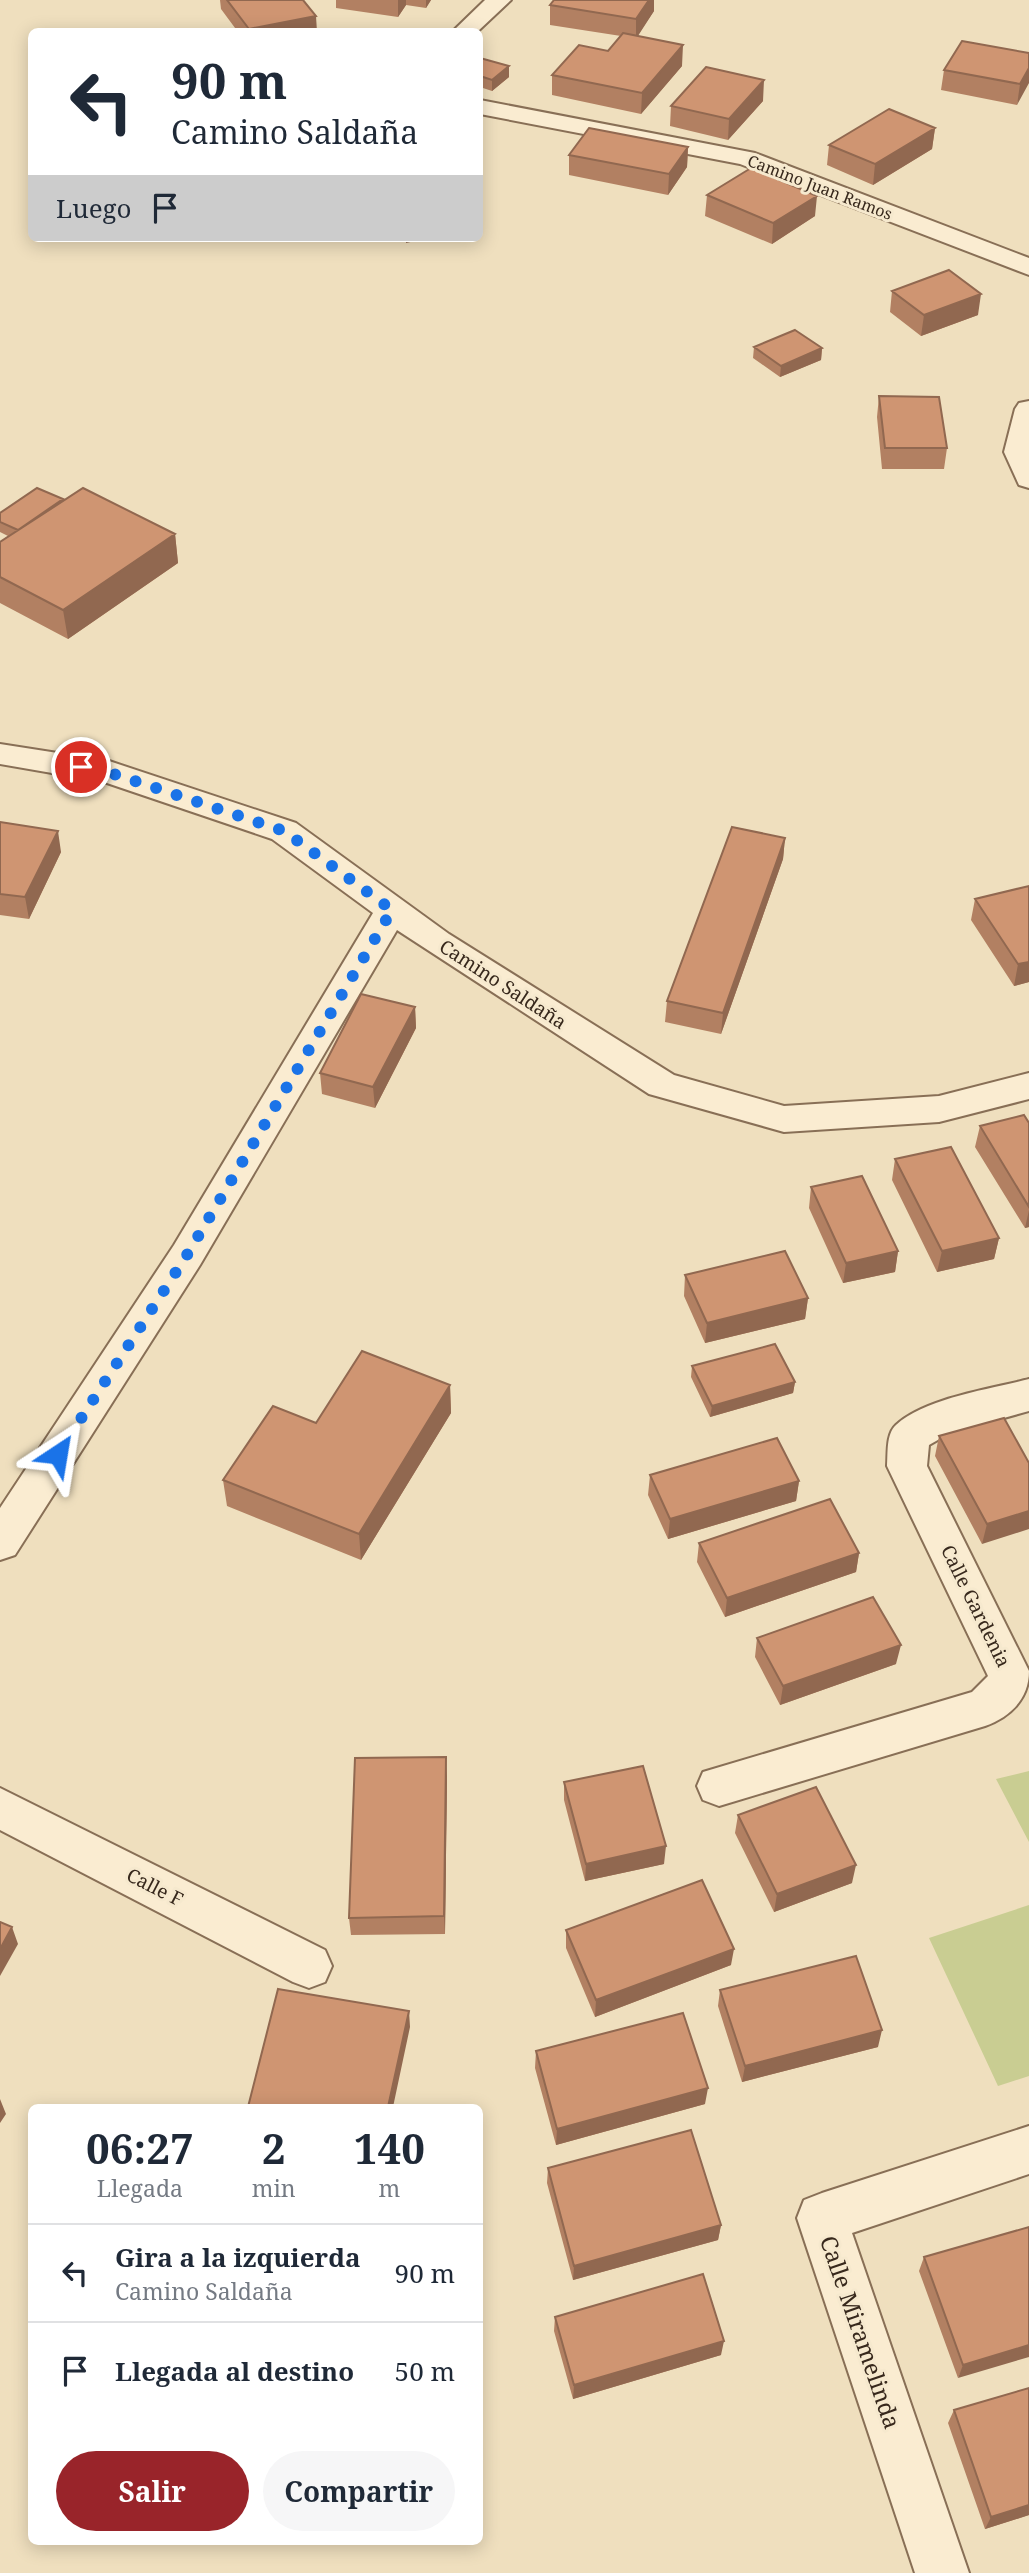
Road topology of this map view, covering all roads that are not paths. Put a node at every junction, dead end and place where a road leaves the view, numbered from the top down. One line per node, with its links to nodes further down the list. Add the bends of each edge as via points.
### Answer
1 (499, 0): 2 (street)
2 (468, 28)
3 (483, 108): 4 (street, Camino Juan Ramos, via 746,158)
4 (1029, 267)
5 (1029, 409): 6 (street, via 1018,452)
6 (1029, 479)
7 (0, 754): 8 (street, Camino Saldaña, via 108,772 284,831)
8 (392, 910): 9 (street, Camino Saldaña, via 662,1085 784,1119 939,1108); 11 (street, via 187,1255)
9 (1029, 1087)
10 (1029, 1395): 12 (street, Calle Gardenia, via 938,1419 909,1437 907,1466 1010,1676 1002,1693 985,1707)
11 (0, 1543)
12 (719, 1786)
13 (0, 1808): 14 (street, Calle F)
14 (309, 1966)
15 (1029, 2150): 16 (street, Calle Miramelinda, via 822,2218)
16 (942, 2573)

